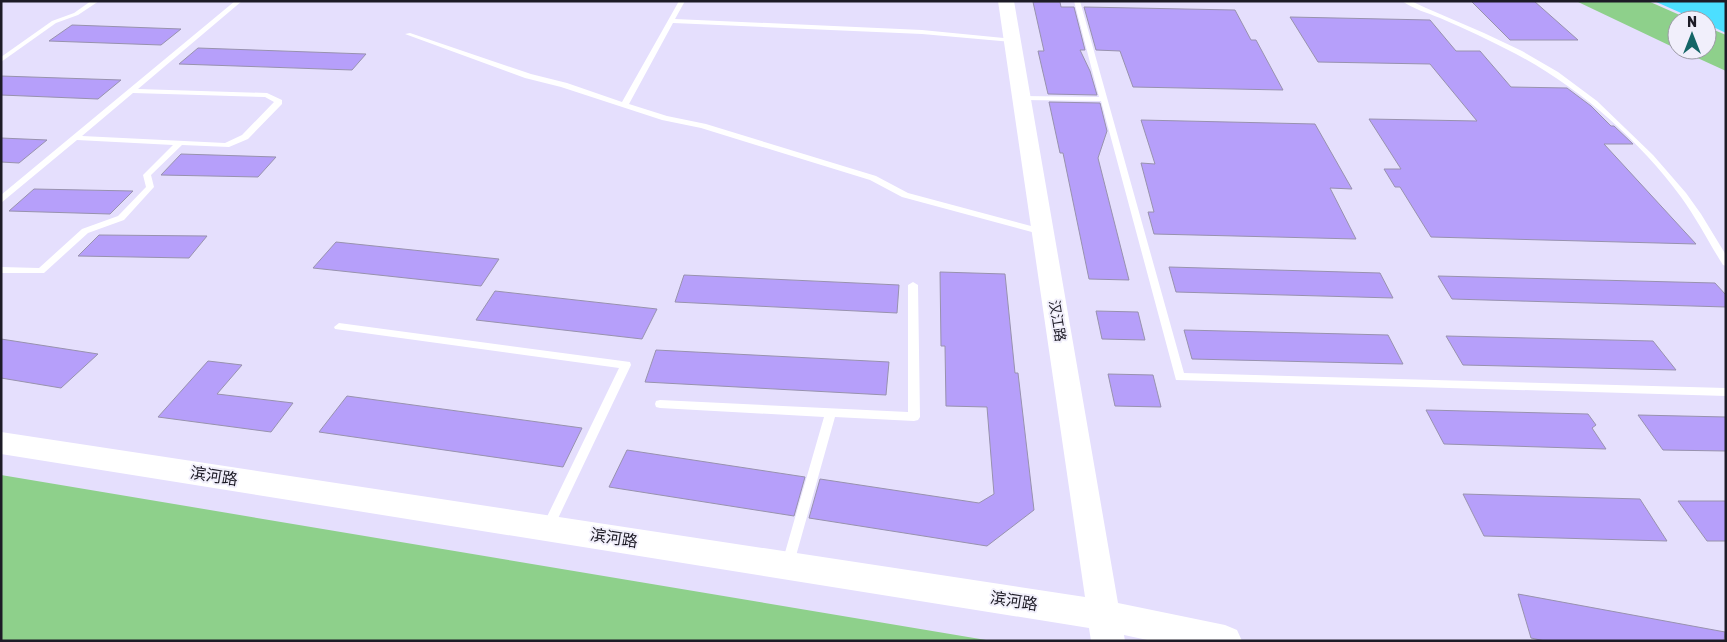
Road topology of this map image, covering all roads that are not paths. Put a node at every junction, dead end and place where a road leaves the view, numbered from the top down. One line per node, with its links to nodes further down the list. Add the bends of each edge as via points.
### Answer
1 (96, 1): 10 (lane, via 76,14 54,22)
2 (239, 1): 11 (lane)
3 (682, 1): 7 (lane)
4 (1006, 1): 9 (street, 汉江路)
5 (1077, 1): 13 (lane)
6 (1405, 1): 19 (lane, via 1507,48 1554,73 1592,100 1668,176 1696,213)
7 (671, 21): 9 (lane, via 922,32); 14 (lane)
8 (408, 34): 14 (lane)
9 (1012, 40): 12 (street, 汉江路)
10 (1, 60)
11 (132, 90): 15 (lane); 16 (lane, via 267,95 279,102 245,137 226,145)
12 (1022, 98): 13 (lane); 18 (street, 汉江路)
13 (1103, 99): 23 (lane, via 1180,377)
14 (624, 105): 18 (lane, via 873,178 905,195)
15 (75, 138): 16 (lane); 17 (lane)
16 (180, 143): 20 (lane, via 146,175 150,187 121,218 85,231 41,271)
17 (1, 200)
18 (1043, 232): 29 (street, 汉江路)
19 (1726, 263)
20 (1, 270)
21 (913, 285): 25 (lane, via 914,417)
22 (339, 328): 27 (lane, via 626,365)
23 (1726, 392)
24 (660, 404): 25 (lane)
25 (831, 413): 28 (lane)
26 (1, 443): 27 (street, 滨河路)
27 (548, 528): 28 (street, 滨河路)
28 (787, 565): 29 (street, 滨河路)
29 (1106, 628): 30 (street, 滨河路)
30 (1225, 641)

